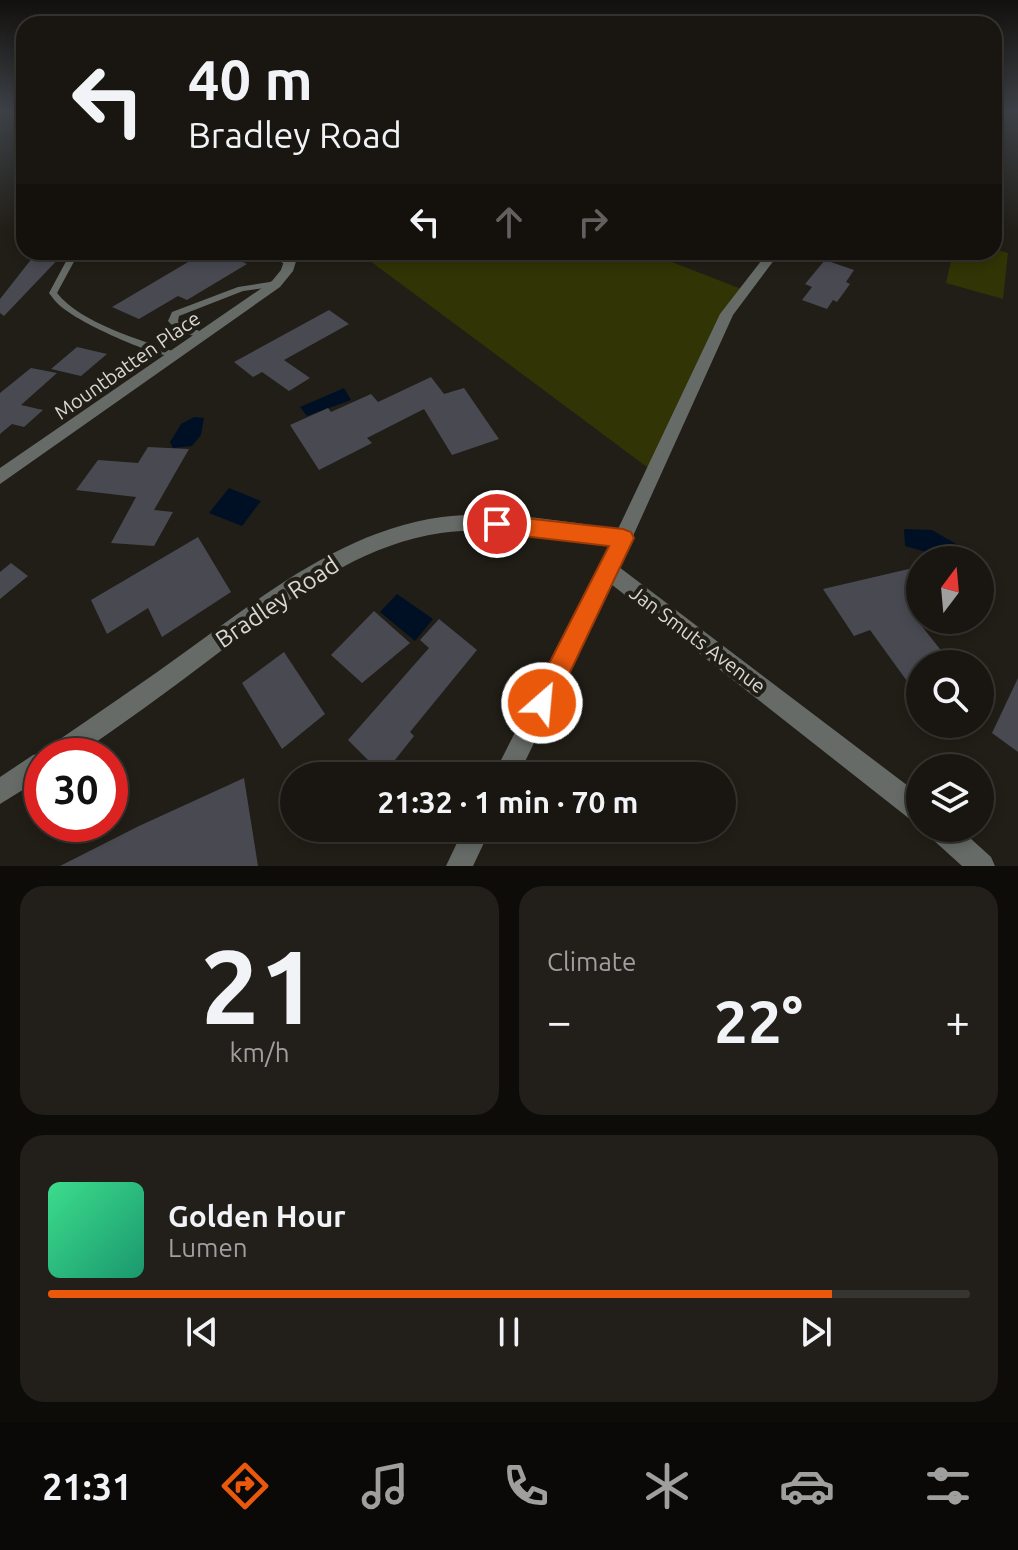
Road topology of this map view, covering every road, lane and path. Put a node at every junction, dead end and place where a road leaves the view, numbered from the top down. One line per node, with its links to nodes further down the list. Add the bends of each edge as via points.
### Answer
1 (71, 260): 6 (lane, via 53,293 58,303)
2 (291, 260): 4 (street, Mountbatten Place)
3 (768, 260): 8 (street, via 727,314)
4 (276, 284): 5 (street, Mountbatten Place); 5 (lane, via 241,289 175,314 176,325)
5 (204, 336): 6 (street, Mountbatten Place)
6 (175, 355): 7 (street, Mountbatten Place)
7 (0, 477)
8 (623, 538): 9 (street); 10 (street, Bradley Road, via 472,523 387,538 306,576)
9 (608, 570): 11 (street); 14 (street, Jan Smuts Avenue)
10 (82, 738)
11 (512, 762)
12 (24, 776): 13 (street)
13 (0, 792)
14 (906, 800)
15 (471, 842): 17 (street)
16 (955, 842): 18 (street)
17 (459, 866)
18 (982, 866)

